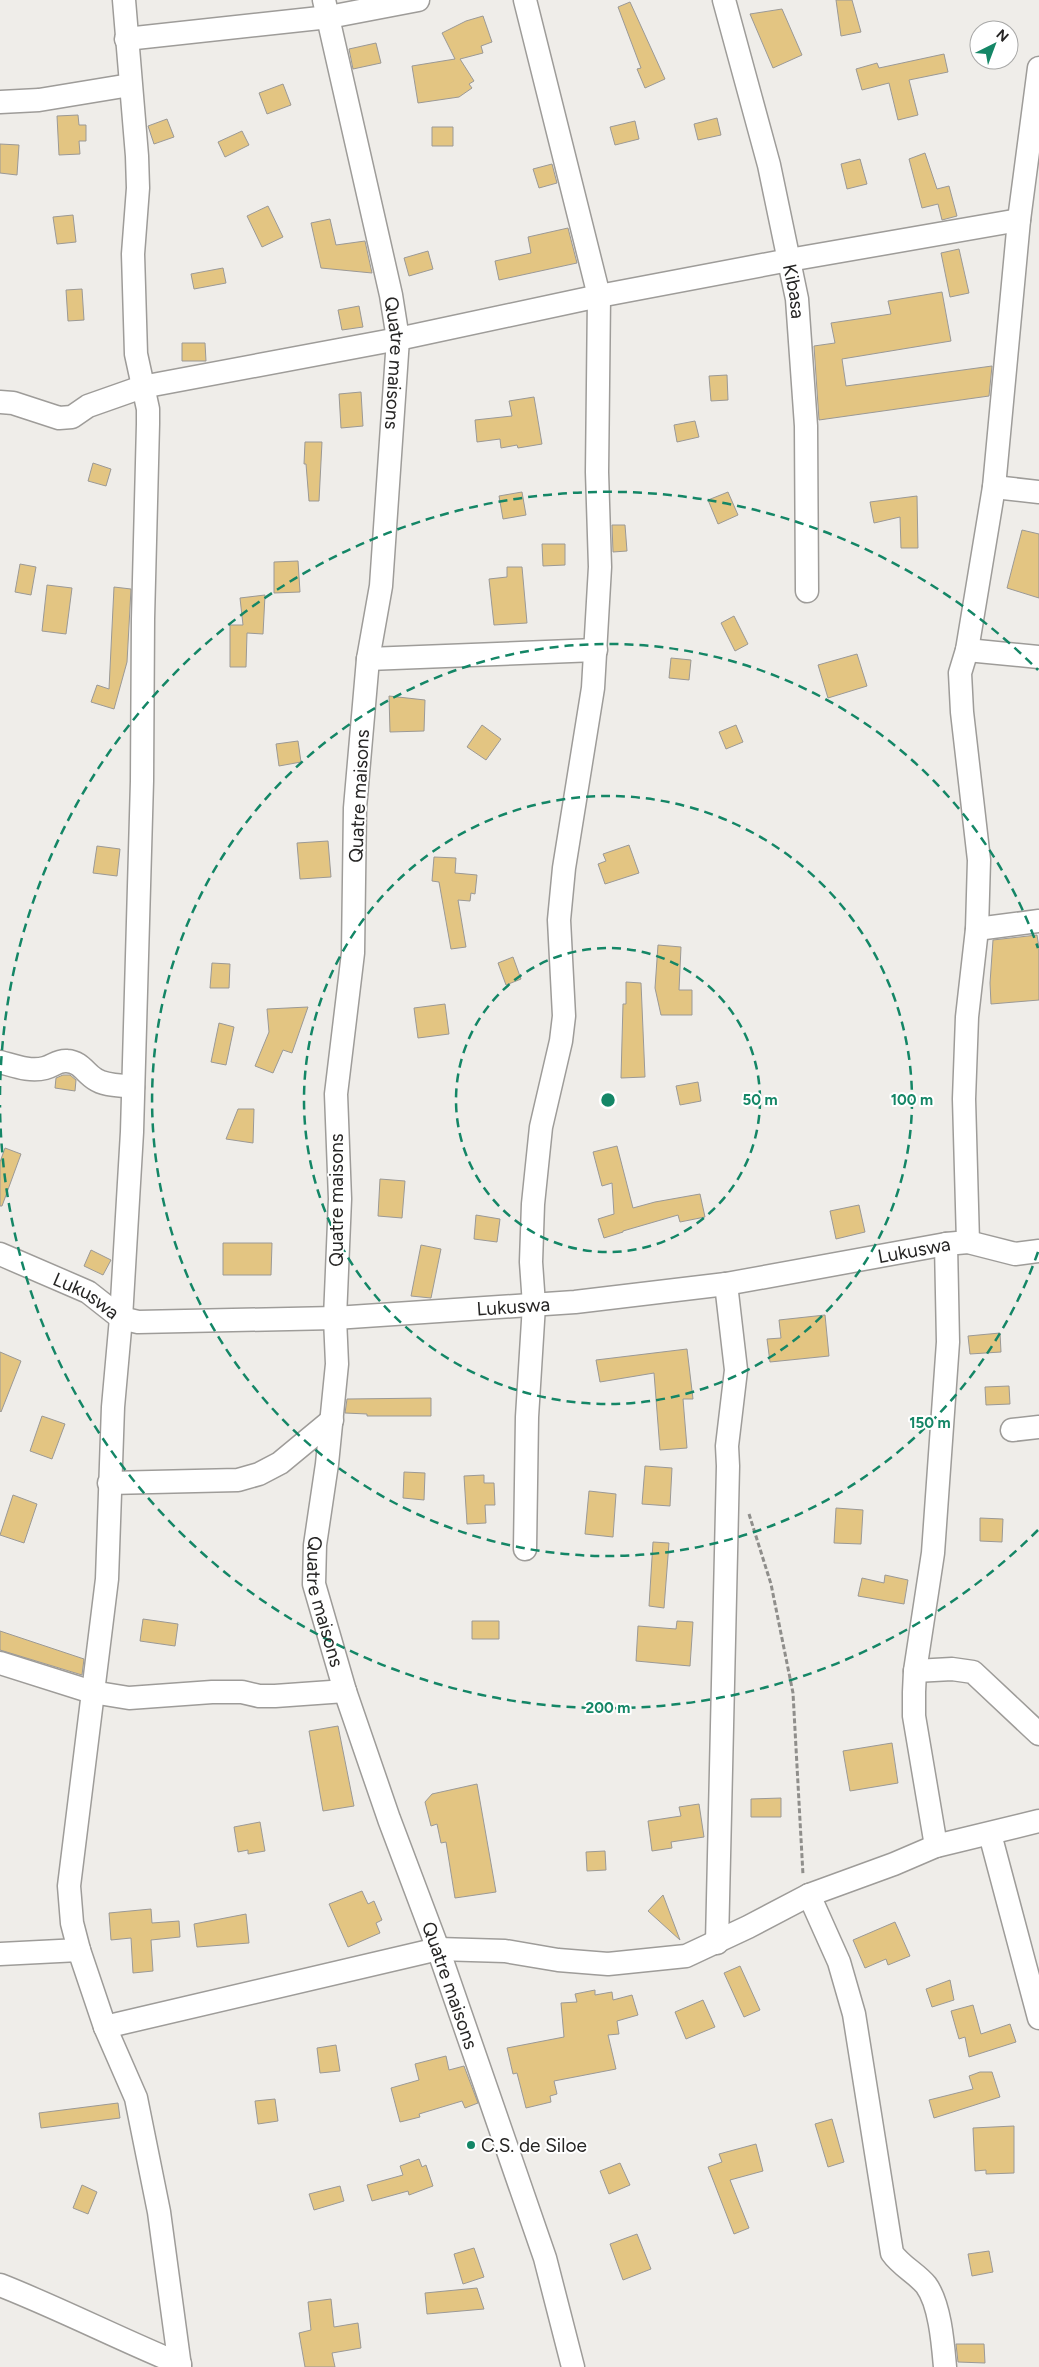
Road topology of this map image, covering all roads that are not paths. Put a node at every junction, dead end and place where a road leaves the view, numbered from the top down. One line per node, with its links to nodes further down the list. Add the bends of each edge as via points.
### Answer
1 (124, 0): 6 (street)
2 (418, 0): 5 (street)
3 (525, 0): 13 (street)
4 (724, 0): 12 (street, Kibasa, via 769,165)
5 (327, 9): 6 (street); 14 (street, Quatre maisons)
6 (126, 39): 8 (street)
7 (1039, 68): 10 (street)
8 (130, 85): 9 (street, via 38,100); 15 (street, via 138,172 133,254 136,354)
9 (0, 102)
10 (1033, 155): 11 (street)
11 (1019, 220): 12 (street); 17 (street)
12 (789, 260): 13 (street); 19 (street, Kibasa, via 803,360)
13 (598, 296): 14 (street); 20 (street, via 600,567)
14 (398, 339): 15 (street); 23 (street, Quatre maisons, via 381,586)
15 (142, 387): 16 (street, via 88,406 72,416 59,418); 27 (street, via 148,424)
16 (0, 402)
17 (994, 487): 18 (street); 21 (street)
18 (1039, 492)
19 (807, 591)
20 (596, 650): 23 (street); 32 (street, via 559,920 564,1016 541,1126 531,1262)
21 (966, 650): 22 (street); 25 (street, via 960,673 977,829)
22 (1039, 656)
23 (368, 659): 34 (street, Quatre maisons, via 356,808 353,954 336,1094 340,1199)
24 (1039, 921): 25 (street)
25 (977, 929): 28 (street, via 967,1017)
26 (0, 1062): 27 (street, via 32,1071 61,1061 73,1062 104,1083)
27 (133, 1087): 33 (street)
28 (957, 1243): 29 (street, Lukuswa, via 1015,1254); 31 (street, Lukuswa); 41 (street, via 933,1553)
29 (1039, 1251)
30 (0, 1254): 33 (street, Lukuswa, via 88,1292)
31 (726, 1284): 32 (street, Lukuswa); 49 (street, via 736,1370 727,1446)
32 (534, 1305): 34 (street, Lukuswa); 39 (street, via 527,1417)
33 (121, 1318): 34 (street, Lukuswa, via 138,1322); 38 (street)
34 (335, 1318): 35 (street, Quatre maisons, via 337,1364)
35 (332, 1420): 38 (street, via 280,1463 238,1480); 42 (street, Quatre maisons, via 315,1545 314,1584)
36 (1039, 1427): 37 (street)
37 (1012, 1430)
38 (109, 1483): 43 (street, via 107,1579)
39 (525, 1549)
40 (0, 1663): 43 (street)
41 (915, 1671): 44 (street, via 952,1669 973,1672); 47 (street, via 914,1716)
42 (345, 1691): 43 (street, via 267,1696 212,1692 148,1698); 50 (street, Quatre maisons)
43 (92, 1692): 51 (street, via 69,1886 72,1923)
44 (1039, 1734)
45 (1039, 1821): 46 (street)
46 (990, 1834): 47 (street); 53 (street)
47 (936, 1846): 48 (street)
48 (809, 1895): 49 (street); 58 (street, via 839,1962 854,2014 892,2253 931,2293 943,2340)
49 (717, 1942): 50 (street, via 686,1956 608,1964 506,1951)
50 (438, 1949): 54 (street); 57 (street, Quatre maisons, via 545,2258)
51 (79, 1950): 52 (street); 54 (street)
52 (0, 1954)
53 (1039, 2018)
54 (105, 2027): 56 (street, via 136,2098 159,2212)
55 (0, 2285): 56 (street)
56 (180, 2365)
57 (573, 2367)
58 (945, 2367)

